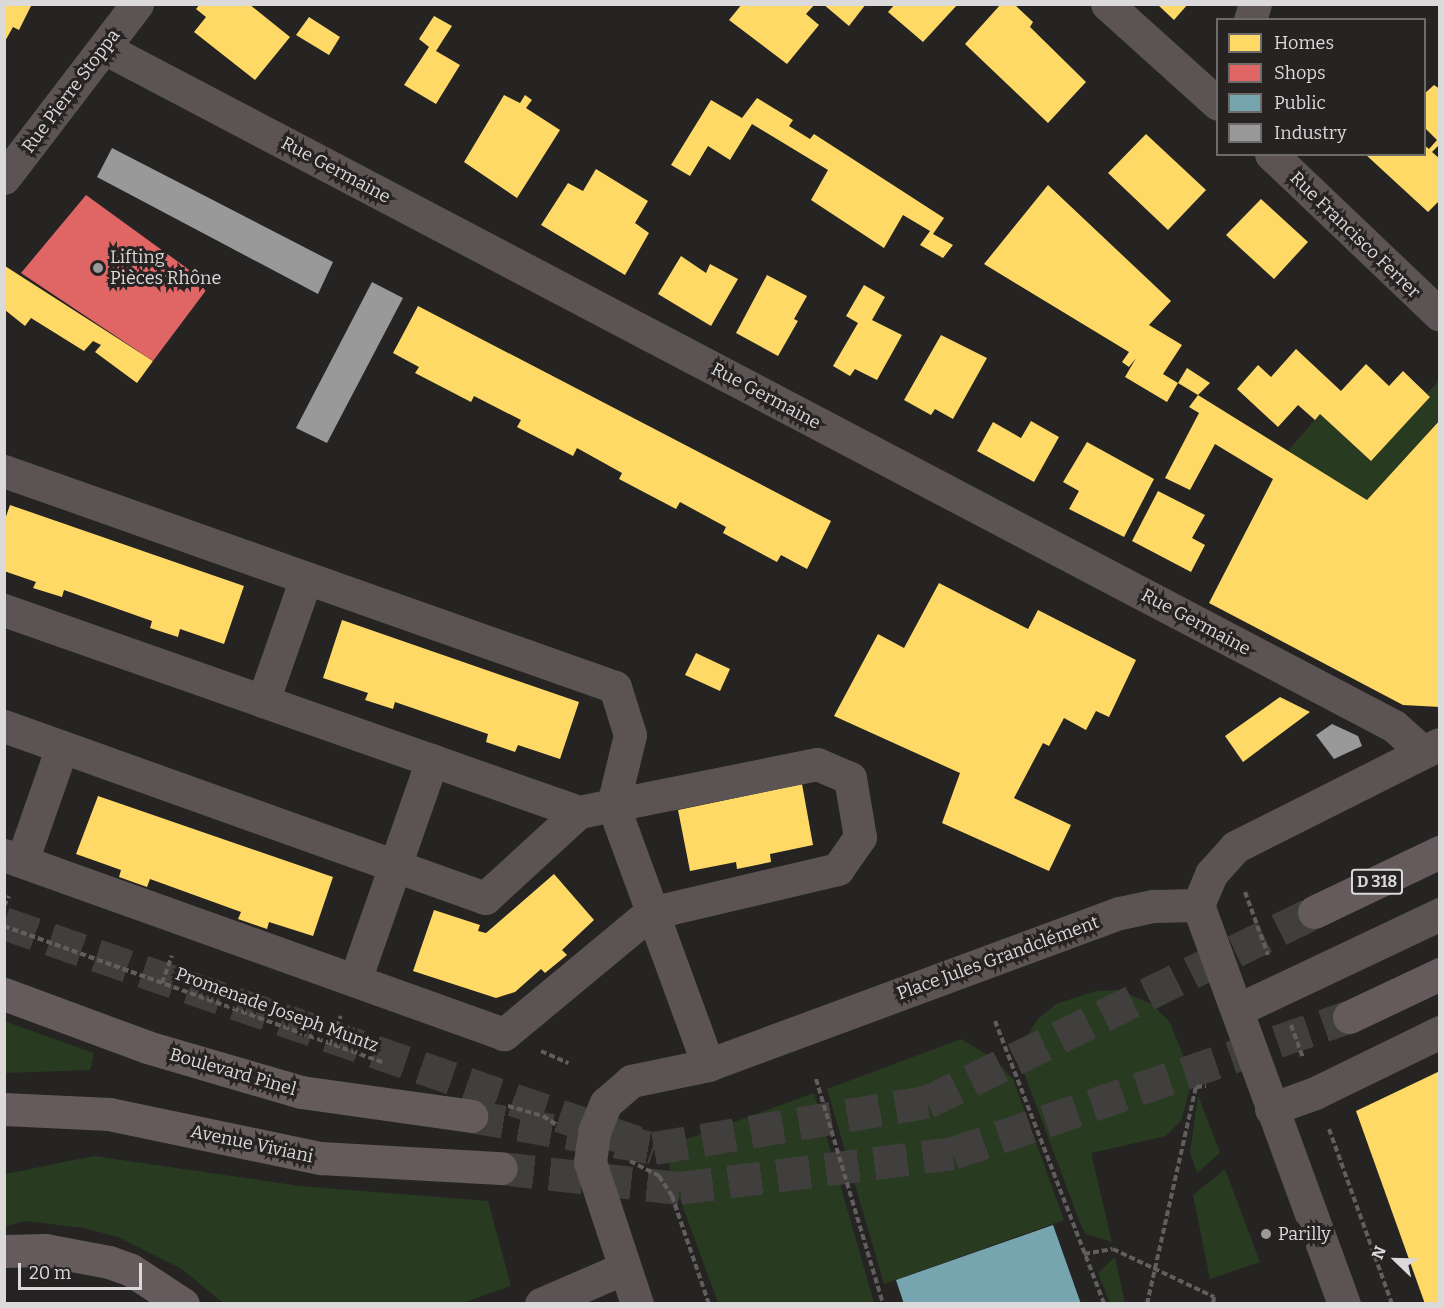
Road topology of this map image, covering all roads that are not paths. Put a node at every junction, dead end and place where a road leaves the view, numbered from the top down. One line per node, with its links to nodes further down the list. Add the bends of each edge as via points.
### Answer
1 (137, 4): 3 (street, Rue Pierre Stoppa)
2 (1107, 4): 4 (street)
3 (104, 48): 6 (street, Rue Pierre Stoppa); 14 (street, Rue Germaine)
4 (1216, 102)
5 (1272, 156): 7 (street, Rue Francisco Ferrer)
6 (4, 178)
7 (1440, 315)
8 (4, 471): 9 (street)
9 (306, 578): 11 (street); 16 (street, via 615,687 630,735)
10 (4, 610): 11 (street)
11 (263, 701): 15 (street)
12 (4, 726): 13 (street)
13 (62, 747): 19 (street); 20 (street)
14 (1431, 748): 21 (street, via 1235,847 1211,874)
15 (432, 760): 17 (street); 20 (street)
16 (613, 805): 17 (street); 23 (street); 23 (street, via 817,764 850,778 860,837 838,869)
17 (579, 812): 20 (street, via 485,897)
18 (1440, 852): 22 (main road, D 318)
19 (13, 858): 26 (street)
20 (395, 866): 26 (street)
21 (1198, 906): 28 (street); 31 (street, Place Jules Grandclément, via 1154,906 1120,913)
22 (1314, 912)
23 (650, 913): 26 (street, via 504,1034); 31 (street)
24 (1440, 914): 28 (street)
25 (1440, 974): 29 (main road)
26 (355, 980)
27 (4, 994): 34 (main road, Boulevard Pinel, via 147,1047 301,1092)
28 (1237, 1010): 32 (street)
29 (1349, 1017)
30 (1440, 1032): 32 (street, via 1315,1093)
31 (708, 1065): 37 (street, Place Jules Grandclément, via 631,1081 606,1103 594,1132 590,1162)
32 (1271, 1108): 41 (street)
33 (4, 1109): 35 (main road, Avenue Viviani, via 109,1114 320,1158)
34 (484, 1110)
35 (501, 1168)
36 (4, 1251): 38 (main road, via 45,1250 109,1262 146,1278)
37 (624, 1268): 39 (street); 40 (street, Place Jules Grandclément)
38 (183, 1304)
39 (541, 1304)
40 (637, 1304)
41 (1344, 1304)

